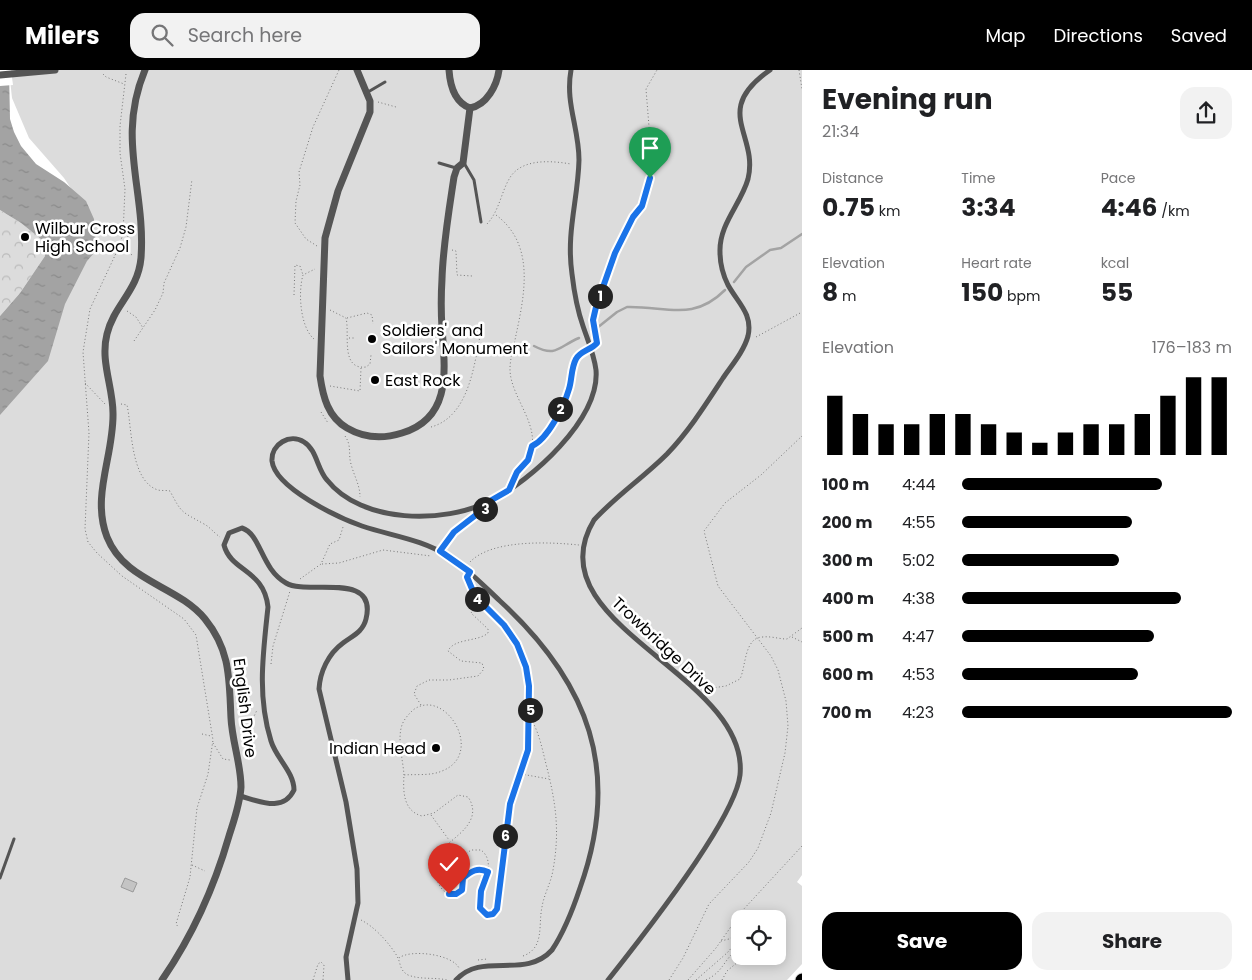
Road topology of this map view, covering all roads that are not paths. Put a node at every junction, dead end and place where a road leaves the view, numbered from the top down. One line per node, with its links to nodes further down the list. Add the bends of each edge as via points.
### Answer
1 (55, 70): 8 (street)
2 (145, 70): 16 (street, English Drive, via 138,89 131,134 141,256 137,280 109,328 104,352 114,416 102,496 104,528 122,560 138,575 195,609 220,642 230,674)
3 (357, 70): 10 (street)
4 (449, 70): 11 (street, via 454,94)
5 (499, 70): 11 (street, via 496,82 485,99)
6 (571, 70): 21 (street, via 569,98 579,165 570,225 570,261 580,317 595,365 595,385 583,414 557,450 509,490 490,501 462,511 432,516 388,513 359,504 332,486 320,471 312,450 294,438 282,442 272,458 275,470 285,482 305,497 355,523 406,537 440,551 468,571 539,642 569,686 590,730 599,789 595,829 586,872 572,910 550,953 539,963 520,970 475,968)
7 (770, 70): 22 (street, Trowbridge Drive, via 753,84 741,108 740,122 749,172 720,243 725,279 748,315 748,338 680,438 646,474 599,515 590,528 585,546 588,583 602,606 721,717 733,736 740,766 737,788 725,813 691,867)
8 (0, 75)
9 (385, 82): 10 (lane)
10 (367, 93): 14 (street, via 370,101 368,118 338,191 324,248 322,388 325,402 335,418 350,430 375,437 397,435 420,424 440,401 444,384 442,276)
11 (470, 108): 13 (street)
12 (438, 163): 14 (lane)
13 (463, 163): 14 (street); 15 (lane, via 474,180)
14 (457, 168)
15 (481, 222)
16 (240, 796): 19 (street, English Drive, via 207,900 184,947); 20 (street, via 280,803 291,796 294,784 272,743 263,704 261,673 267,599 259,581 229,556 225,540 237,529 250,532 268,566 292,586 348,587 358,592 367,608 360,631 340,644 329,658 319,689 344,793 358,887 356,918 346,957)
17 (14, 839): 18 (lane)
18 (0, 878)
19 (162, 980)
20 (348, 980)
21 (456, 980)
22 (608, 980)

